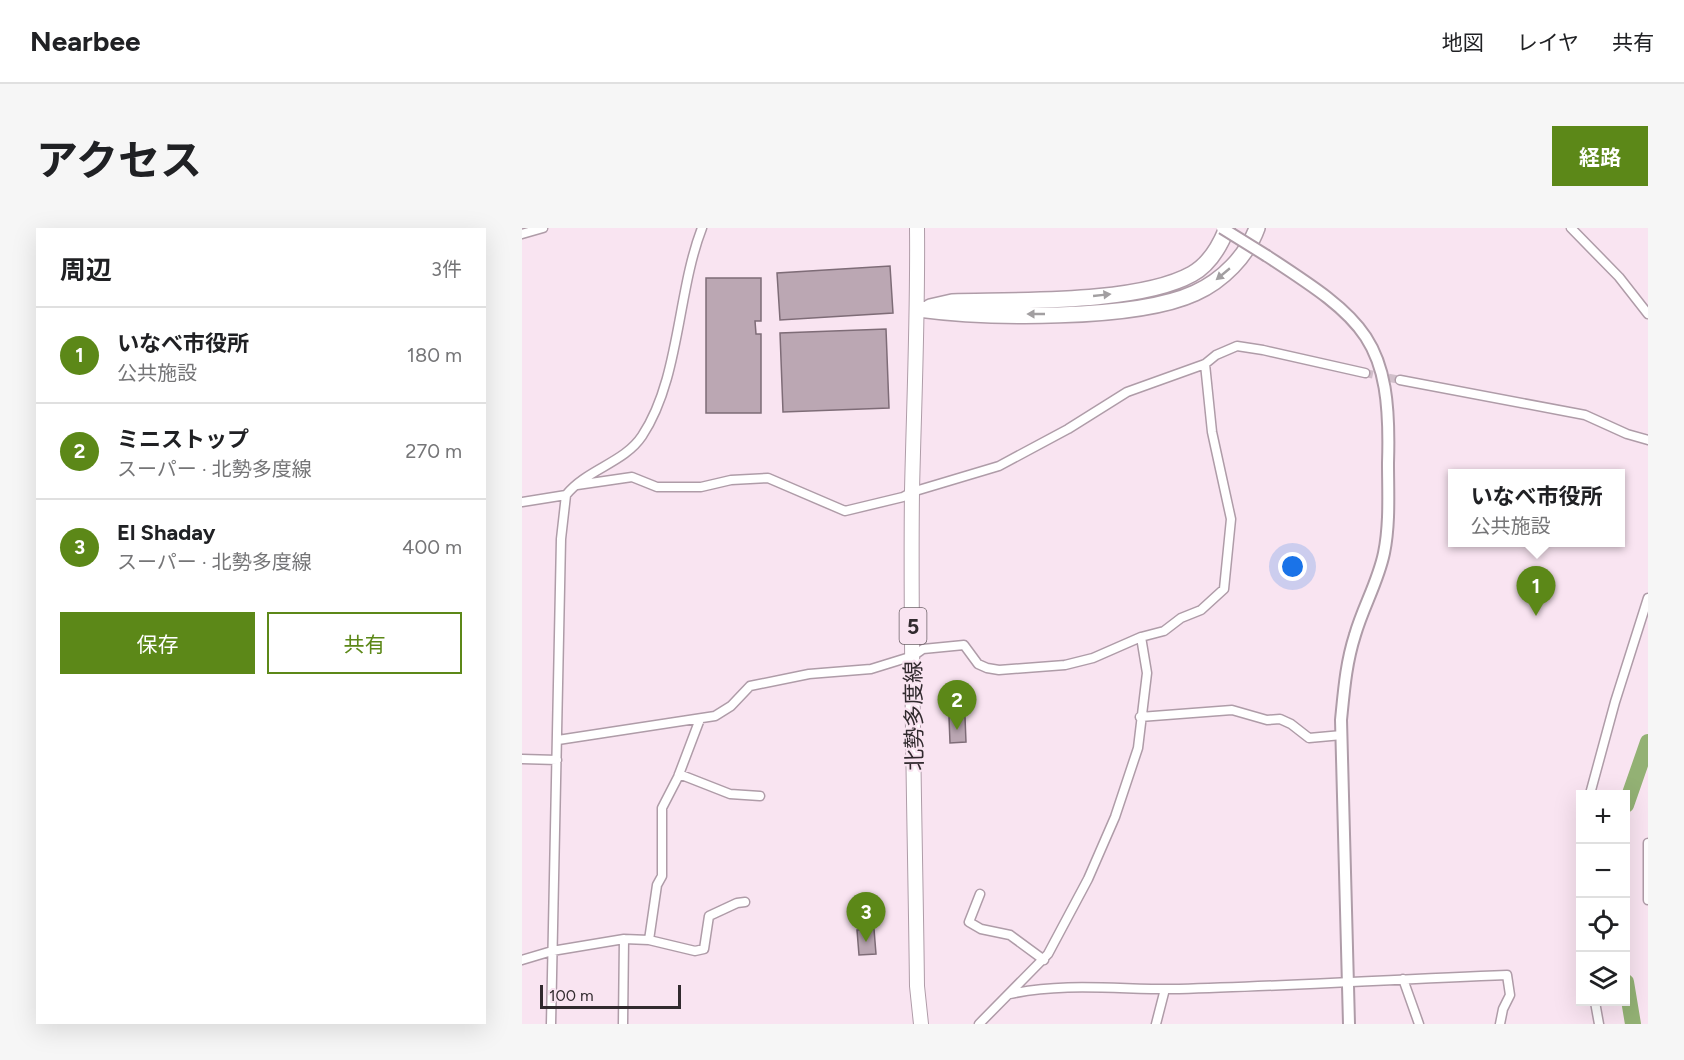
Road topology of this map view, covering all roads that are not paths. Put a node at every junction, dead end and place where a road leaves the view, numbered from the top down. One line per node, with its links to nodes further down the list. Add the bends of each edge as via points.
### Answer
1 (543, 228): 8 (street)
2 (702, 228): 15 (street, via 659,405 641,438 623,455)
3 (917, 228): 9 (main road, 北勢多度線 / 5)
4 (1222, 228): 24 (street, bridge, via 1329,296 1347,312 1364,333 1385,381 1390,423 1385,545 1345,671)
5 (1227, 228): 9 (highway, one-way to 5, via 952,302 1106,294 1169,283 1206,264)
6 (1257, 228): 9 (highway, one-way to 9, via 1244,253 1211,284 1149,307 1045,315 952,314)
7 (1571, 228): 10 (street, via 1619,277)
8 (522, 234)
9 (918, 309): 16 (main road, 北勢多度線 / 5)
10 (1648, 314)
11 (1205, 364): 12 (street, via 1237,346); 16 (street, via 1127,392 999,465); 20 (street, via 1212,432 1231,519 1224,589 1201,610 1164,631)
12 (1365, 373)
13 (1400, 380): 14 (street, via 1585,415)
14 (1648, 440)
15 (574, 485): 16 (street, via 632,477 657,487 701,487 768,478 845,511); 17 (street)
16 (912, 492): 21 (main road, 北勢多度線 / 5)
17 (566, 495): 18 (street); 25 (street, via 561,540)
18 (522, 502)
19 (1648, 598): 29 (street)
20 (1141, 637): 21 (street, via 1093,658 1065,665 999,670 978,664 964,645 923,649); 22 (street, via 1147,673)
21 (913, 656): 23 (street, via 871,669 809,674 750,686 731,706 715,716); 47 (main road, 北勢多度線 / 5, via 917,986)
22 (1140, 717): 24 (street, via 1232,710 1267,720 1280,719 1309,738); 39 (street, via 1138,748 1115,817 1088,879)
23 (700, 718): 25 (street); 28 (street)
24 (1342, 735): 41 (street)
25 (558, 740): 27 (street)
26 (522, 759): 27 (street)
27 (557, 760): 37 (street)
28 (679, 774): 30 (street, via 730,795); 36 (street, via 662,808 662,876 657,885)
29 (1591, 790)
30 (759, 796)
31 (1648, 843): 33 (street)
32 (980, 894): 39 (street, via 969,922 981,929 1010,935)
33 (1648, 900)
34 (745, 902): 36 (street, via 709,916 704,949 695,951)
35 (624, 939): 36 (street); 37 (street); 46 (street)
36 (649, 940)
37 (552, 951): 38 (street); 45 (street)
38 (522, 960)
39 (1044, 960): 43 (street)
40 (1403, 979): 41 (street); 51 (street); 52 (street, via 1507,975 1510,995)
41 (1347, 984): 42 (street); 50 (street)
42 (1166, 989): 43 (street, via 1035,988); 49 (street)
43 (1010, 994): 48 (street)
44 (1596, 1006): 53 (street)
45 (551, 1024)
46 (623, 1024)
47 (921, 1024)
48 (979, 1024)
49 (1156, 1024)
50 (1348, 1024)
51 (1419, 1024)
52 (1500, 1024)
53 (1599, 1024)

